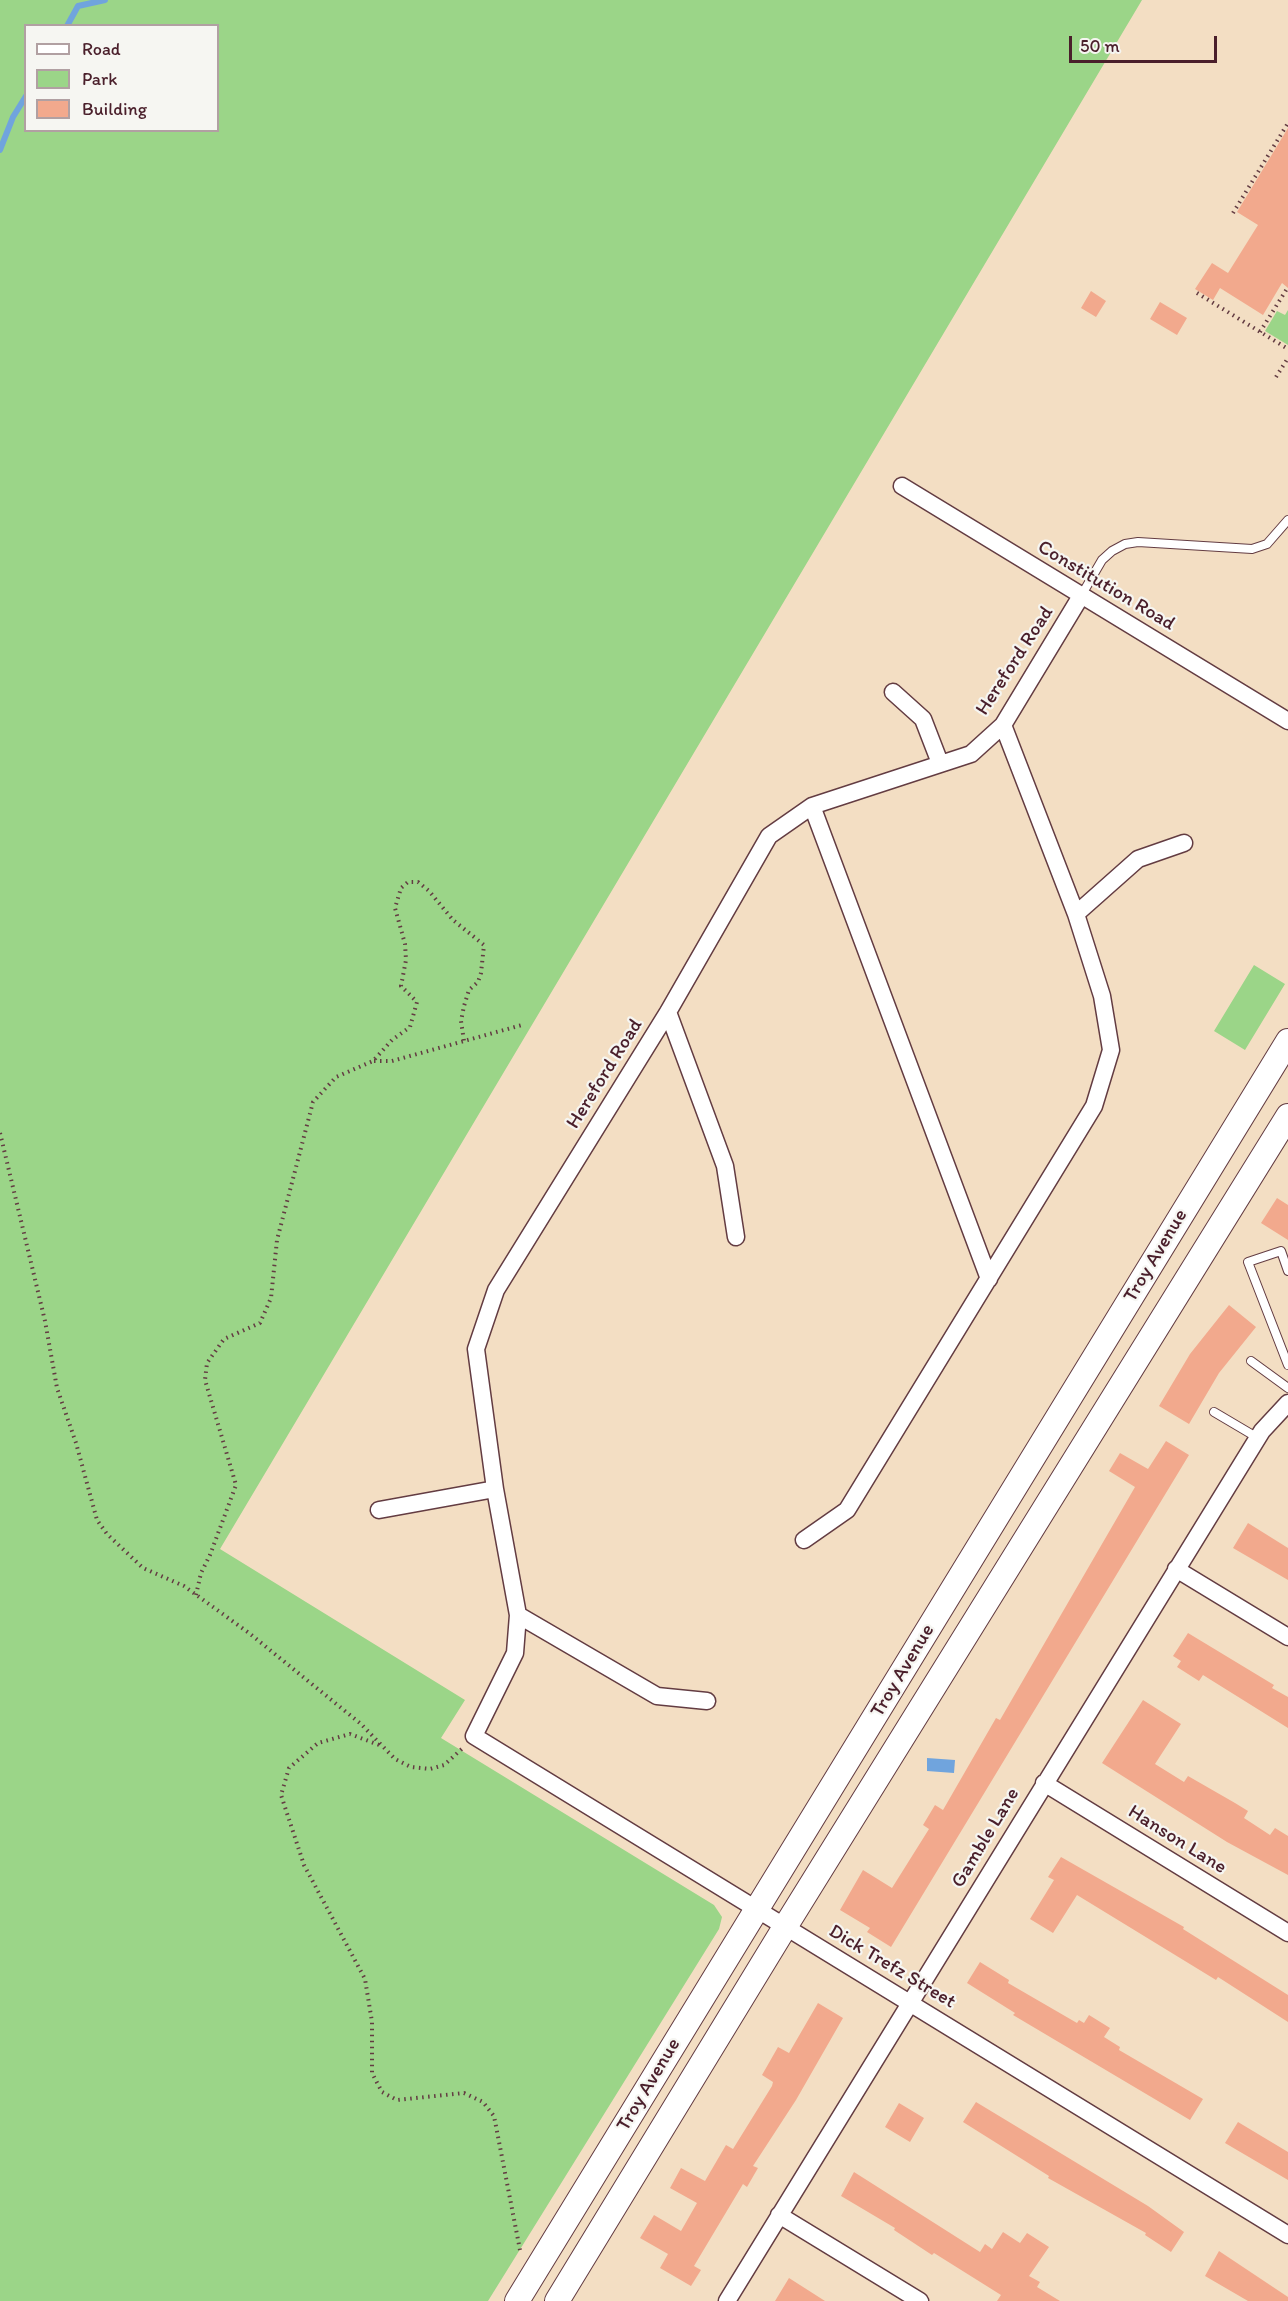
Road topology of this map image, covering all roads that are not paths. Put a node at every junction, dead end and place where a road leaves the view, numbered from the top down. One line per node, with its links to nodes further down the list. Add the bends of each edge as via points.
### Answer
1 (902, 486): 3 (street, Constitution Road)
2 (1288, 520): 3 (lane, via 1267,544 1252,549 1125,544 1102,560)
3 (1081, 596): 5 (street, Constitution Road); 6 (street, Hereford Road)
4 (892, 692): 7 (street, via 923,719)
5 (1288, 721)
6 (1003, 725): 7 (street, Hereford Road, via 970,754); 10 (street)
7 (940, 763): 8 (street, Hereford Road)
8 (812, 806): 11 (street, Hereford Road, via 769,836); 16 (street)
9 (1184, 843): 10 (street, via 1138,859)
10 (1076, 914): 16 (street, via 1102,996 1111,1050 1094,1106)
11 (668, 1012): 14 (street, via 725,1166); 23 (street, Hereford Road, via 496,1290 476,1349)
12 (1288, 1041): 32 (main road, Troy Avenue)
13 (1288, 1116): 33 (main road, Troy Avenue)
14 (736, 1237)
15 (1288, 1271): 18 (lane, via 1281,1251 1248,1262)
16 (989, 1279): 25 (street, via 847,1510)
17 (1251, 1361): 19 (lane)
18 (1288, 1365)
19 (1288, 1388)
20 (1288, 1403): 22 (street, Gamble Lane)
21 (1214, 1412): 22 (lane)
22 (1258, 1438): 26 (street, Gamble Lane)
23 (495, 1488): 24 (street); 27 (street, Hereford Road)
24 (378, 1510)
25 (804, 1540)
26 (1176, 1569): 28 (street); 31 (street, Gamble Lane)
27 (518, 1615): 29 (street, via 657,1696); 30 (street, Hereford Road, via 514,1653)
28 (1288, 1637)
29 (707, 1701)
30 (474, 1736): 32 (street, Dick Trefz Street)
31 (1044, 1783): 34 (street, Hanson Lane); 35 (street, Gamble Lane)
32 (756, 1910): 33 (street, Dick Trefz Street); 38 (main road, Troy Avenue)
33 (785, 1927): 35 (street, Dick Trefz Street); 39 (main road, Troy Avenue)
34 (1288, 1933)
35 (910, 2003): 36 (street, Gamble Lane); 37 (street, Dick Trefz Street)
36 (779, 2215): 40 (street, Gamble Lane); 41 (street)
37 (1288, 2235)
38 (517, 2301)
39 (557, 2301)
40 (727, 2301)
41 (920, 2301)

